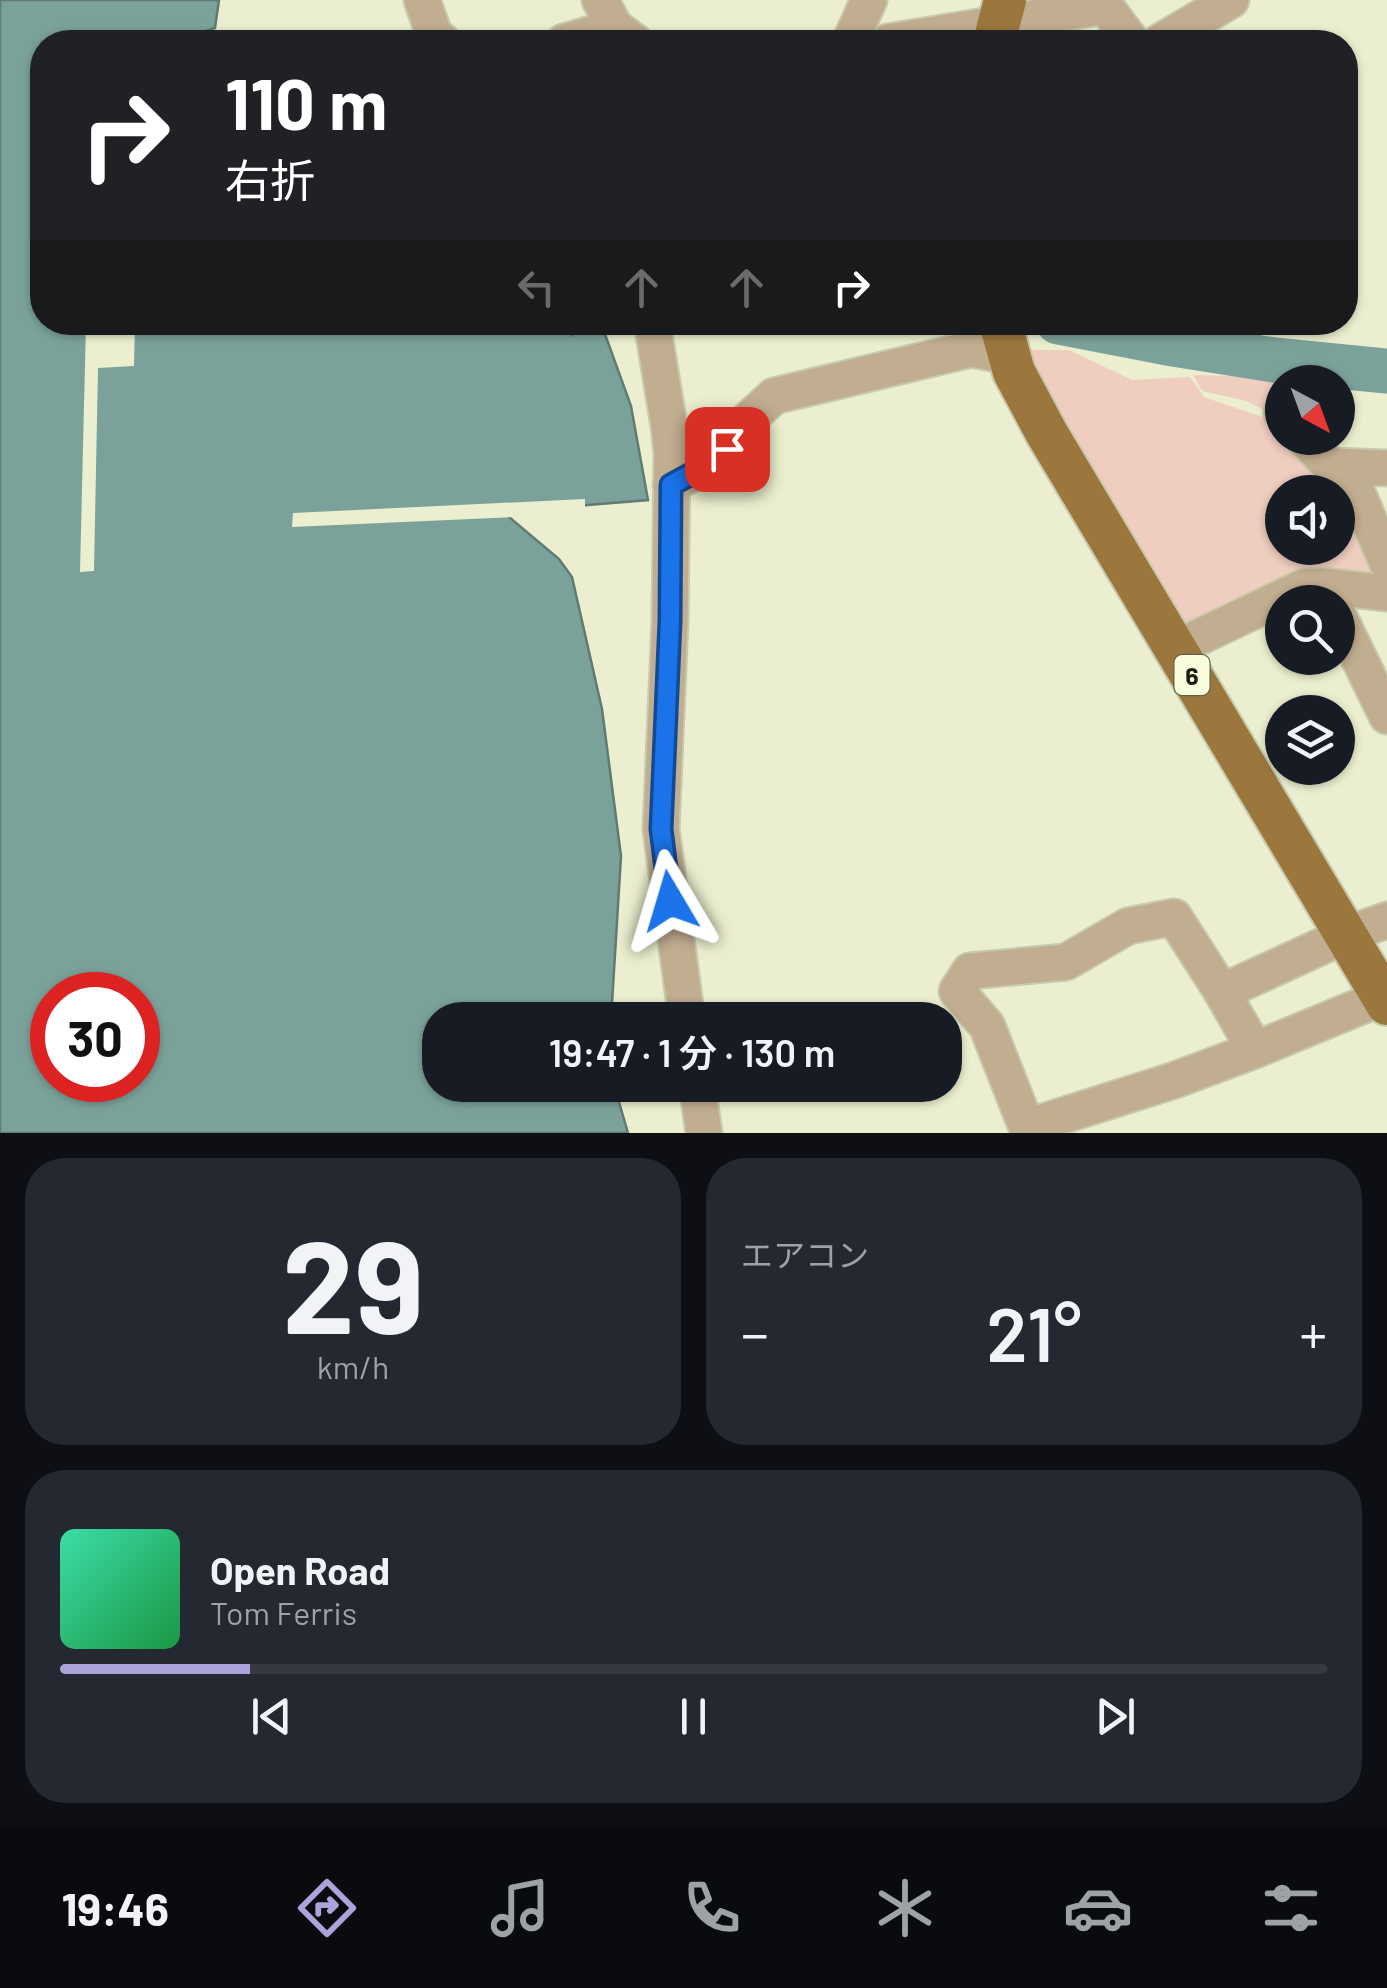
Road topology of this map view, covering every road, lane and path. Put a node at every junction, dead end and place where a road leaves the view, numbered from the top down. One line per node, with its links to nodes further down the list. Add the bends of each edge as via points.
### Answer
1 (422, 0): 5 (street)
2 (870, 0): 6 (street)
3 (1231, 0): 9 (street)
4 (999, 22): 7 (street); 8 (street, via 1105,6)
5 (433, 30)
6 (856, 30)
7 (955, 30)
8 (1123, 30)
9 (1180, 30)
10 (654, 335): 15 (street)
11 (1004, 340): 15 (street, via 774,396 727,449); 20 (main road, 6, via 1046,432)
12 (1320, 455): 13 (street, via 1330,466)
13 (1346, 468): 14 (street); 16 (street)
14 (1387, 468)
15 (671, 485): 27 (street, via 661,829)
16 (1387, 562)
17 (1387, 593): 18 (street)
18 (1355, 598)
19 (1265, 606): 20 (street)
20 (1176, 648): 24 (main road, 6)
21 (1355, 650): 22 (street)
22 (1387, 716)
23 (1387, 920): 24 (street)
24 (1346, 934): 25 (street); 26 (main road, 6)
25 (1222, 992): 28 (street); 30 (street, via 1174,917 1128,926 1066,962 970,970 958,992 987,1026)
26 (1385, 1000): 28 (street)
27 (685, 1002)
28 (1255, 1050): 30 (street)
29 (699, 1102): 31 (street)
30 (1028, 1130)
31 (704, 1133)

